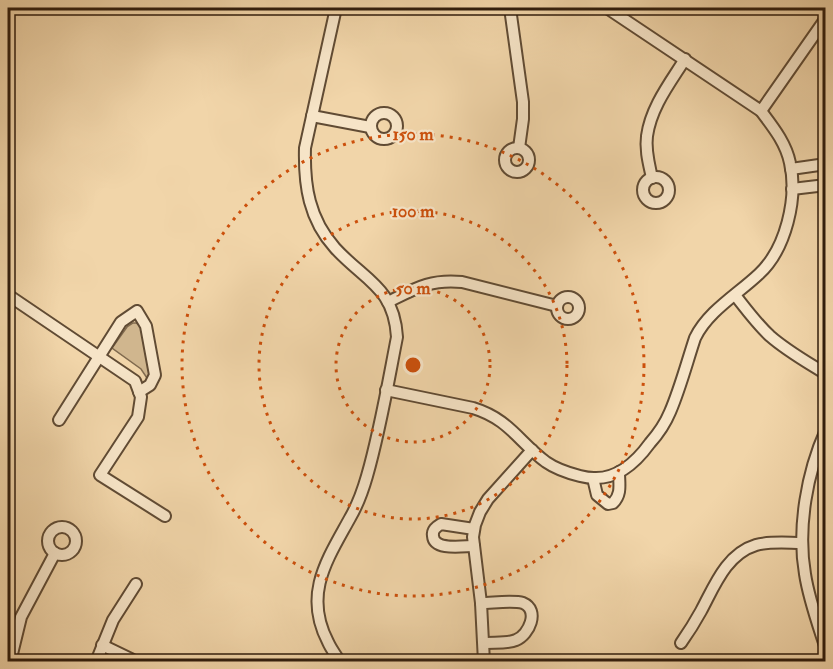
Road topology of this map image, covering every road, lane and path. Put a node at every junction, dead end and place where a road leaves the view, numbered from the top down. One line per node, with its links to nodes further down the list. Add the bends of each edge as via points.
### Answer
1 (336, 8): 7 (street)
2 (510, 8): 9 (street, via 523,102)
3 (608, 8): 5 (street)
4 (825, 18): 6 (street)
5 (685, 60): 6 (street); 11 (street, via 657,103 651,121 647,150)
6 (761, 111): 12 (street, via 786,151)
7 (312, 116): 8 (street); 16 (street, via 305,148 312,211 334,248 371,280)
8 (370, 127)
9 (519, 148)
10 (825, 164): 12 (street)
11 (652, 178)
12 (792, 179): 13 (street); 15 (street, via 791,212 774,255 762,272)
13 (825, 185)
14 (8, 295): 18 (street)
15 (735, 295): 19 (street, via 769,334); 25 (street, via 700,326 670,412 642,453)
16 (388, 302): 17 (street, via 432,282 448,281); 20 (street, via 396,321 397,337)
17 (557, 306)
18 (98, 357): 21 (street, via 135,381); 21 (street, via 121,322 137,311 146,326 155,375 150,385); 22 (street)
19 (825, 374)
20 (386, 390): 24 (street, via 485,411); 41 (street, via 366,477 320,578 320,619)
21 (139, 392): 27 (street, via 138,417 100,475)
22 (59, 420)
23 (825, 430): 29 (street, via 809,481)
24 (532, 450): 26 (street, via 563,471); 28 (street, via 488,499)
25 (619, 472): 26 (street); 26 (street, via 620,492 613,504 597,495)
26 (594, 478)
27 (165, 516)
28 (474, 529): 30 (street); 30 (street, via 441,524 433,536 440,546)
29 (802, 543): 35 (street, via 757,545 735,559 713,585); 37 (street, via 811,601)
30 (474, 546): 33 (street)
31 (55, 553): 38 (street, via 21,617)
32 (136, 584): 36 (street)
33 (481, 603): 34 (street); 34 (street, via 522,603 532,615 520,638)
34 (484, 643): 42 (street)
35 (681, 643)
36 (102, 645): 39 (street); 40 (street, via 131,658)
37 (825, 649)
38 (10, 662)
39 (96, 662)
40 (131, 662)
41 (340, 662)
42 (484, 662)

